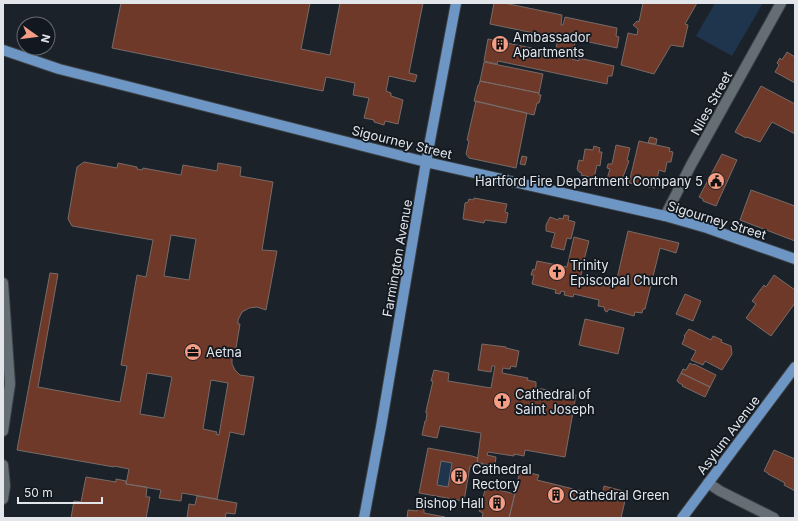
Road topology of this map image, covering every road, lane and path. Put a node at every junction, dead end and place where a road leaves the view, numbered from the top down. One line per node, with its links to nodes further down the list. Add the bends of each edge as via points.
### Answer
1 (456, 3): 4 (main road, Farmington Avenue)
2 (781, 3): 5 (street, Niles Street)
3 (3, 50): 4 (main road, Sigourney Street, via 59,68)
4 (426, 162): 5 (main road, Sigourney Street); 13 (main road, Farmington Avenue)
5 (665, 216): 6 (main road, Sigourney Street)
6 (795, 259)
7 (3, 283): 9 (street, via 10,380)
8 (795, 367): 11 (main road, Asylum Avenue)
9 (3, 431)
10 (3, 465): 12 (street)
11 (708, 483): 14 (main road, Asylum Avenue); 15 (street)
12 (3, 499)
13 (364, 518)
14 (682, 518)
15 (774, 518)

